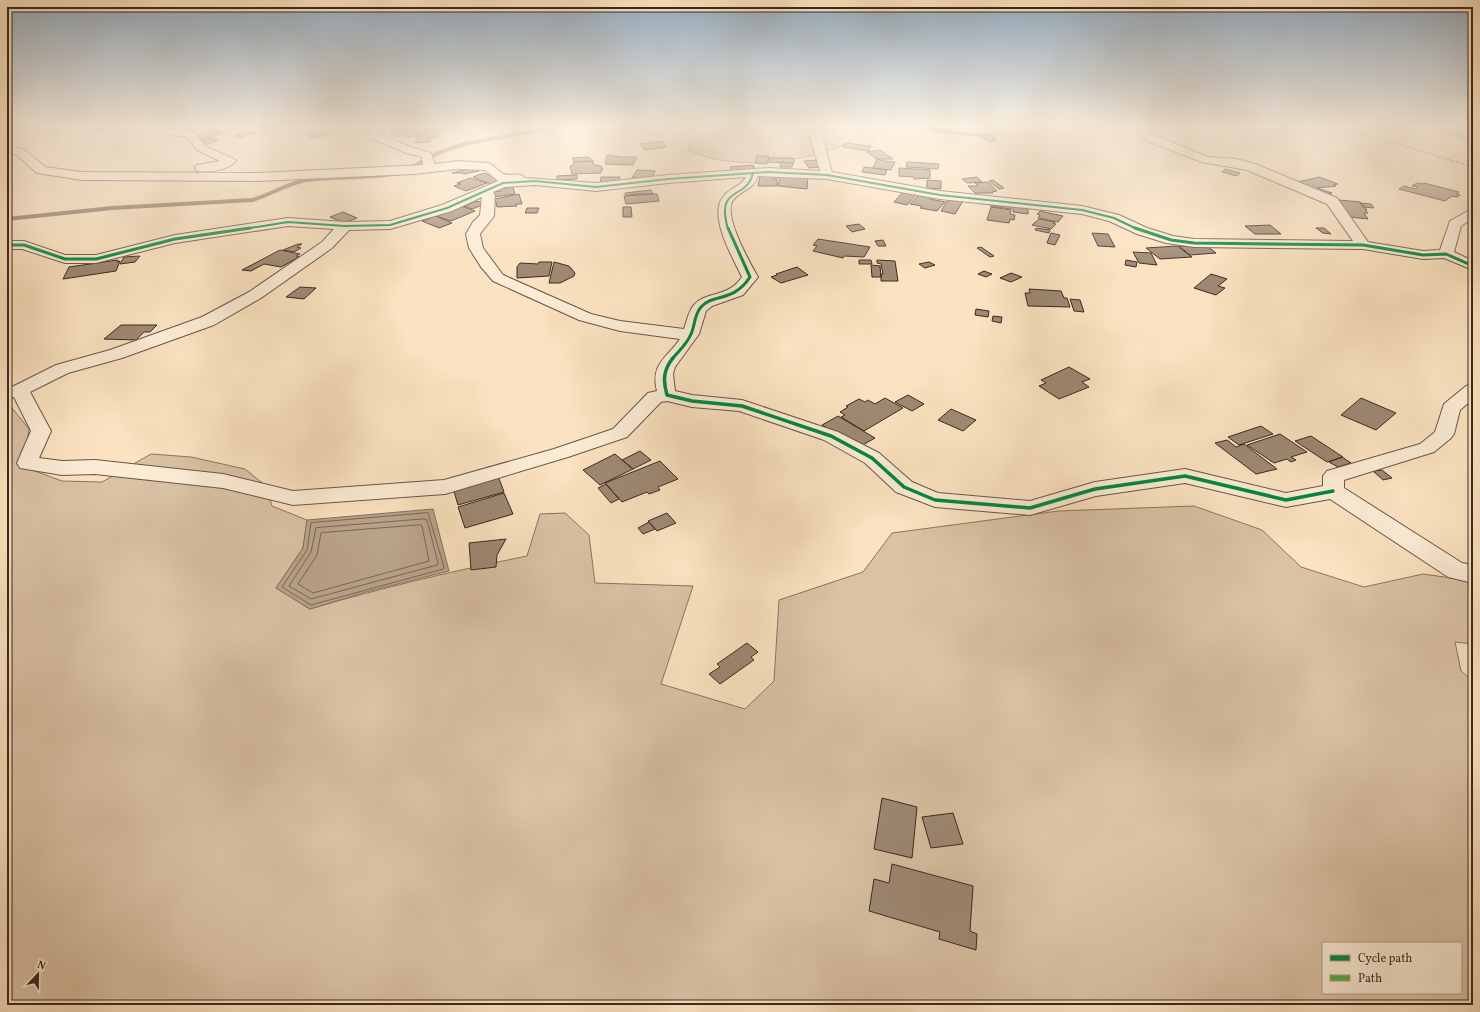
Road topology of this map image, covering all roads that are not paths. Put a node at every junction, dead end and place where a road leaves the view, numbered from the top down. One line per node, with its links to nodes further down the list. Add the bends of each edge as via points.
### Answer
1 (56, 173): 10 (street)
2 (186, 173): 10 (street)
3 (342, 173): 10 (street)
4 (495, 173): 11 (street, via 501,178)
5 (751, 173): 11 (street, via 596,187)
6 (754, 173): 19 (street, via 747,185 726,200 724,206 729,235 750,277 743,287 730,296 709,302 700,309)
7 (793, 173): 9 (street)
8 (1266, 173): 15 (street, via 1332,201)
9 (827, 175): 15 (street, via 940,195 1082,210 1114,218 1142,231 1171,240 1194,243)
10 (176, 177)
11 (535, 181): 12 (street, via 503,184)
12 (483, 193): 14 (street, via 414,219 390,225); 19 (street, via 489,195 487,216 472,234 476,248 498,278 585,317 620,326)
13 (1473, 212): 17 (street, via 1455,224)
14 (345, 226): 16 (street, via 288,222 175,239 96,259 65,259 38,250); 21 (street, via 327,245 255,295 208,321 116,354 62,369)
15 (1363, 245): 17 (street, via 1423,255)
16 (9, 252)
17 (1446, 254): 18 (street)
18 (1473, 266)
19 (690, 335): 22 (street, via 665,367 663,384)
20 (1473, 390): 23 (street, via 1451,408 1444,434 1427,448 1334,476)
21 (13, 392): 22 (street, via 42,431 27,463 62,468 95,467 223,481 292,498 444,487 620,433 655,397)
22 (667, 395): 23 (street, via 692,401 742,406 831,436 872,458 904,487 935,500 1030,508 1095,489 1185,476 1286,500)
23 (1333, 491): 24 (street, via 1456,571)
24 (1473, 574)

